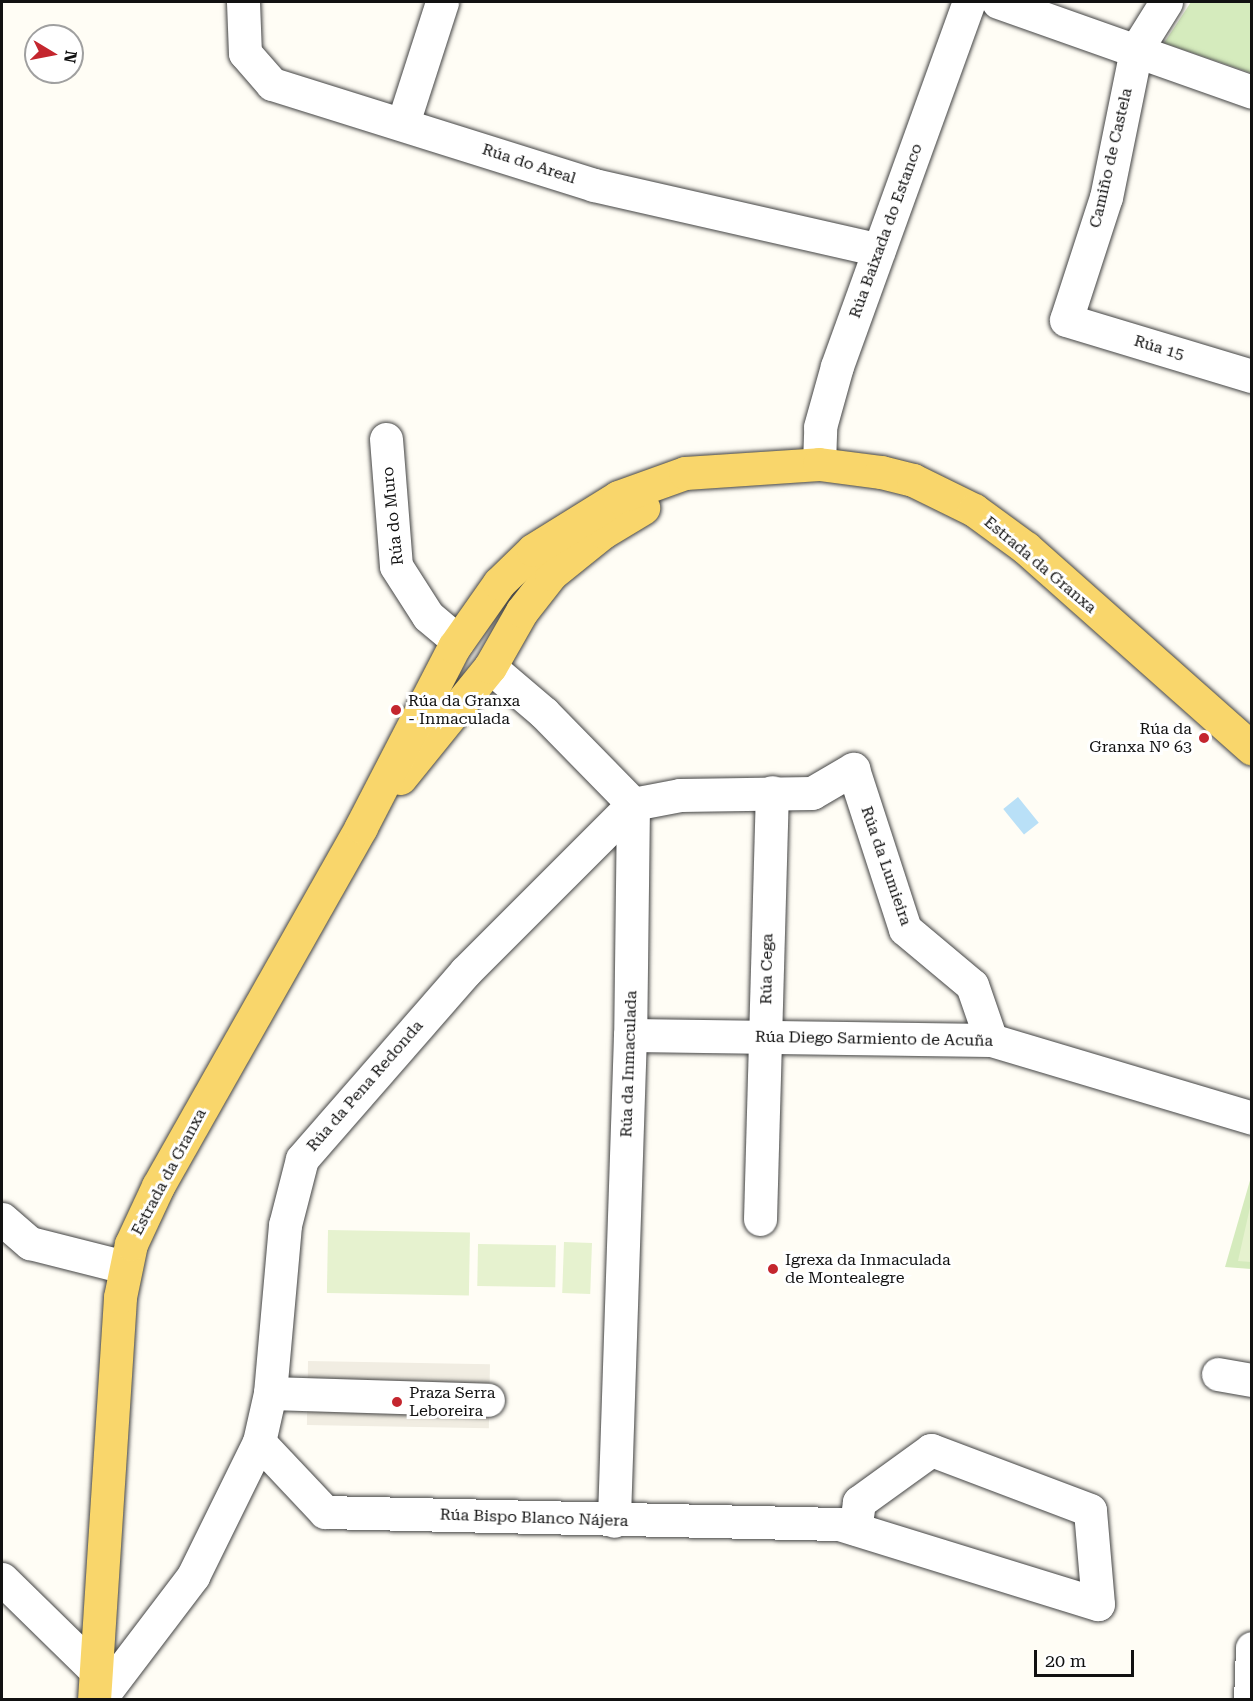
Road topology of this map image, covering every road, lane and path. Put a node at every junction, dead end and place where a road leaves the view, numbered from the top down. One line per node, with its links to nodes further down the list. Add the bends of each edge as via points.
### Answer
1 (243, 2): 8 (street, Rúa do Areal, via 245,53 272,84)
2 (442, 2): 8 (street)
3 (969, 2): 9 (street, Rúa Baixada do Estanco)
4 (998, 2): 6 (street)
5 (1166, 2): 6 (street, Camiño de Castela)
6 (1136, 50): 7 (street); 10 (street, Camiño de Castela, via 1106,197)
7 (1251, 92)
8 (403, 123): 9 (street, Rúa do Areal, via 594,185)
9 (879, 250): 13 (street, Rúa Baixada do Estanco, via 837,366 820,427)
10 (1066, 320): 11 (street, Rúa 15)
11 (1251, 376)
12 (386, 439): 15 (street, Rúa do Muro, via 396,566 428,616)
13 (819, 464): 14 (main road, Estrada da Granxa); 17 (main road, Estrada da Granxa, via 913,480 974,510 1026,548)
14 (717, 471): 15 (main road, Estrada da Granxa, via 685,473 650,483 554,534 499,583); 16 (main road, Estrada da Granxa, via 641,509 570,557 534,593)
15 (458, 641): 16 (main road, via 476,632 488,637 495,648); 20 (main road, Estrada da Granxa)
16 (490, 667): 19 (street, via 544,713); 20 (main road, Estrada da Granxa)
17 (1251, 749)
18 (772, 792): 19 (street, via 680,795); 22 (street, Rúa Cega); 23 (street, Rúa da Lumieira, via 812,793 853,769 905,929 972,986)
19 (633, 804): 21 (street, Rúa da Inmaculada); 30 (street, Rúa da Pena Redonda, via 465,972 302,1159 285,1225)
20 (361, 827): 27 (main road, Estrada da Granxa, via 158,1186)
21 (630, 1035): 22 (street, Rúa Diego Sarmiento de Acuña); 33 (street, Rúa da Inmaculada)
22 (765, 1037): 23 (street, Rúa Diego Sarmiento de Acuña); 26 (street, Rúa Cega)
23 (991, 1040): 24 (street, Rúa Diego Sarmiento de Acuña)
24 (1251, 1118)
25 (2, 1219): 27 (street, via 30,1243)
26 (760, 1219)
27 (125, 1267): 37 (main road, Estrada da Granxa)
28 (1218, 1374): 29 (street)
29 (1251, 1380)
30 (270, 1393): 31 (street); 32 (street, Rúa da Pena Redonda)
31 (488, 1400)
32 (259, 1442): 33 (street, Rúa Bispo Blanco Nájera, via 325,1512); 37 (street, Rúa da Pena Redonda, via 193,1576)
33 (614, 1521): 34 (street, Rúa Bispo Blanco Nájera)
34 (847, 1526): 34 (street, Rúa Bispo Blanco Nájera, via 1087,1601 1098,1604 1089,1510 932,1450 859,1502)
35 (2, 1579): 37 (street)
36 (1251, 1648): 38 (street)
37 (97, 1690)
38 (1250, 1700)

